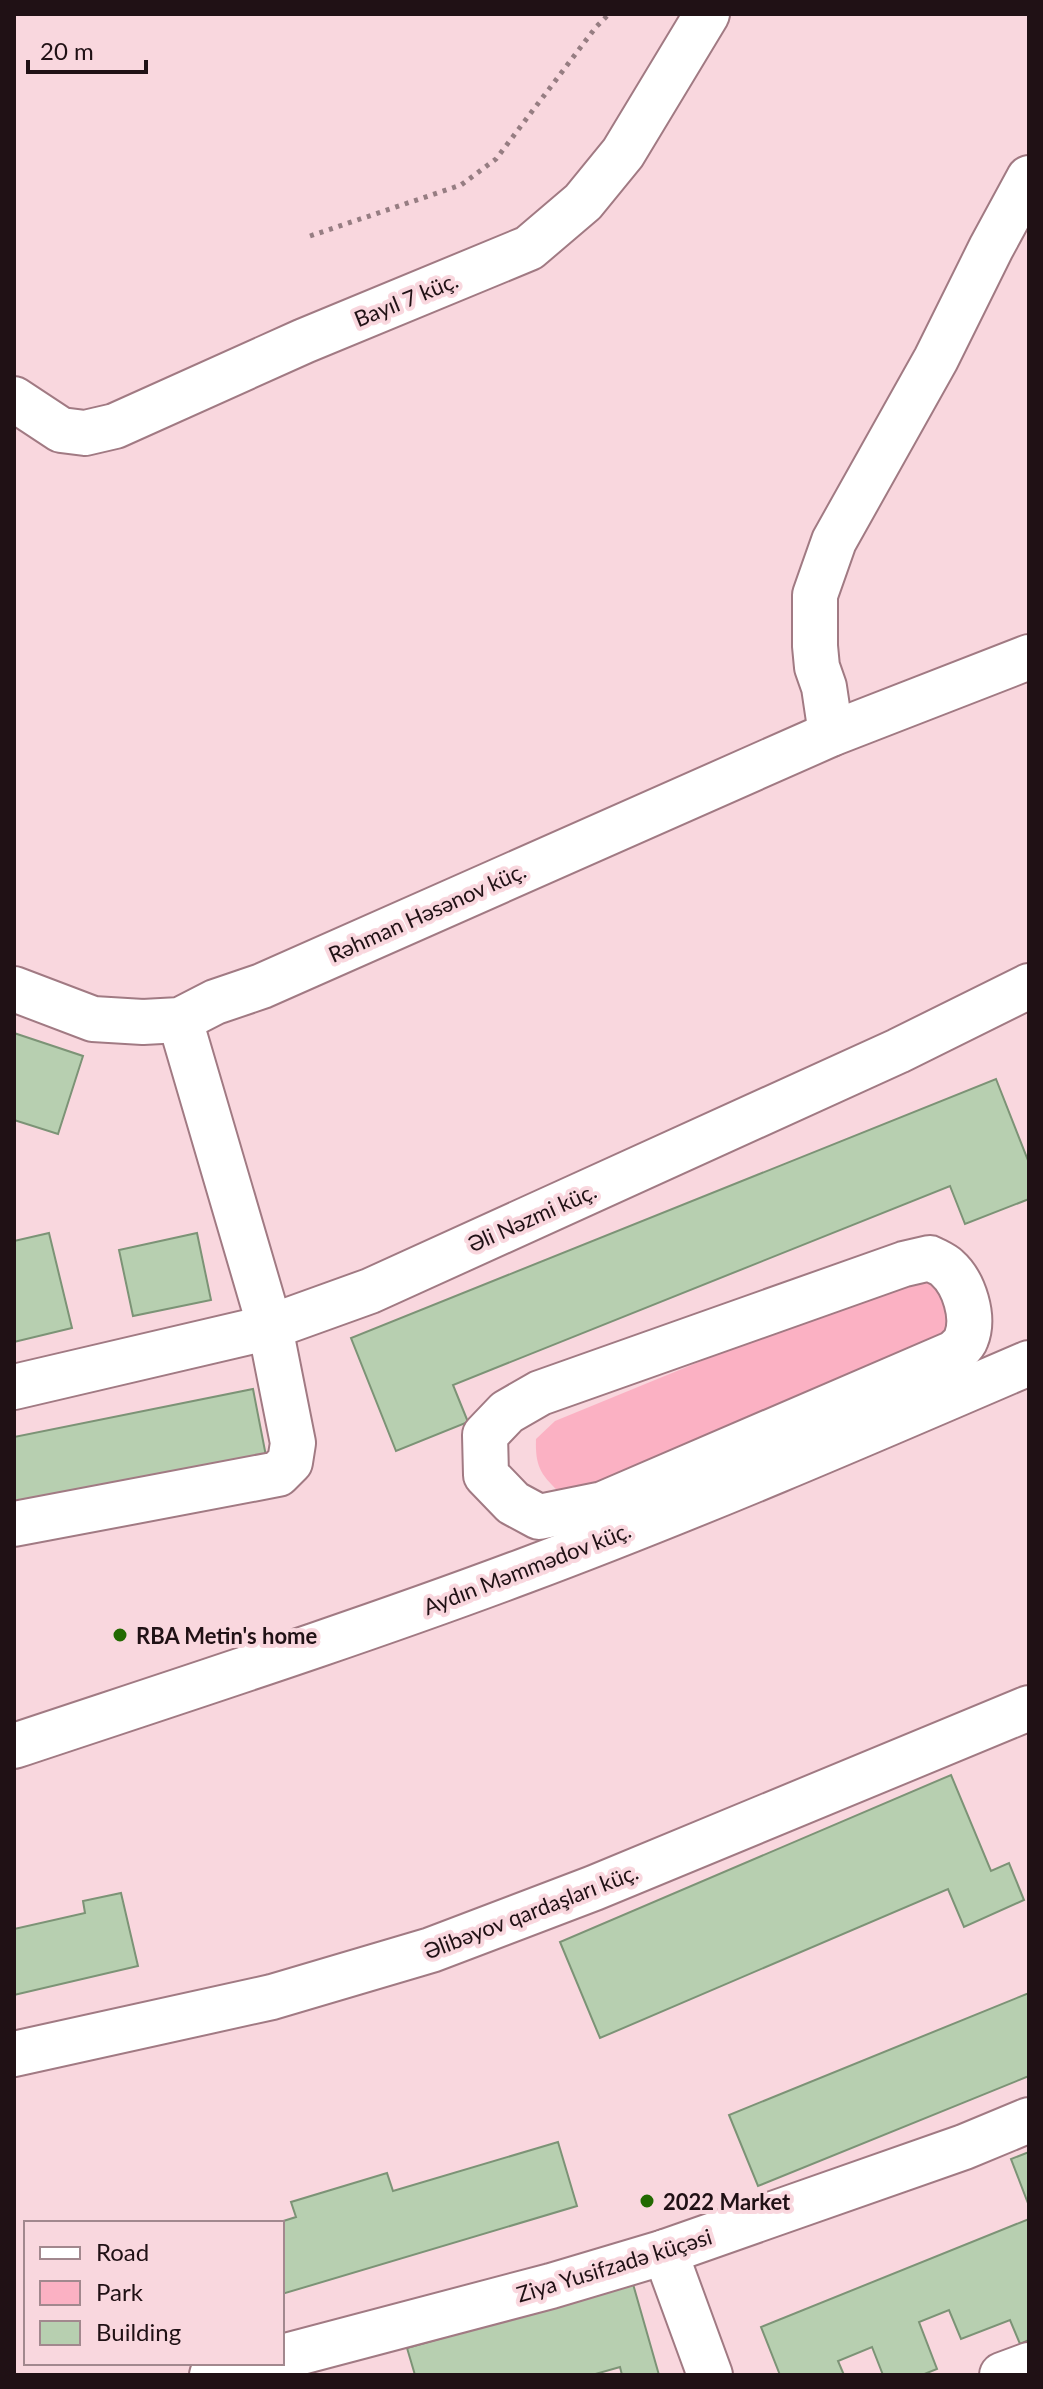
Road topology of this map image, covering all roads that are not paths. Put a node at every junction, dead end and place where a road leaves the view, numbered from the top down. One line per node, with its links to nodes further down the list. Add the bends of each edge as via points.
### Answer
1 (707, 14): 3 (street, Bayıl 7 küç., via 623,153 583,202 529,248 115,426 85,433 61,430)
2 (1029, 178): 5 (street, via 834,541 815,595 817,667)
3 (14, 399)
4 (1029, 657): 5 (street, Rəhman Həsənov küç.)
5 (831, 734): 8 (street, Rəhman Həsənov küç.)
6 (1029, 986): 9 (street, Əli Nəzmi küç., via 370,1291)
7 (14, 989): 8 (street, Rəhman Həsənov küç., via 93,1019)
8 (180, 1020): 9 (street)
9 (270, 1327): 11 (street, Əli Nəzmi küç.); 13 (street, via 293,1443 290,1462 278,1474)
10 (1029, 1363): 12 (street, Aydın Məmmədov küç.)
11 (14, 1387)
12 (797, 1441): 12 (street, via 965,1342 968,1307 948,1268 930,1258 904,1264 540,1393 507,1412 485,1435 486,1475 513,1503 539,1517 603,1504); 15 (street, Aydın Məmmədov küç., via 451,1598)
13 (14, 1524)
14 (1029, 1708): 16 (street, Əlibəyov qardaşları küç., via 431,1950 272,1997)
15 (14, 1746)
16 (14, 2054)
17 (1029, 2120): 18 (street, Ziya Yusifzadə küçəsi)
18 (665, 2252): 19 (street, Ziya Yusifzadə küçəsi); 21 (street)
19 (284, 2358)
20 (1029, 2365): 22 (street)
21 (710, 2375)
22 (1002, 2375)

